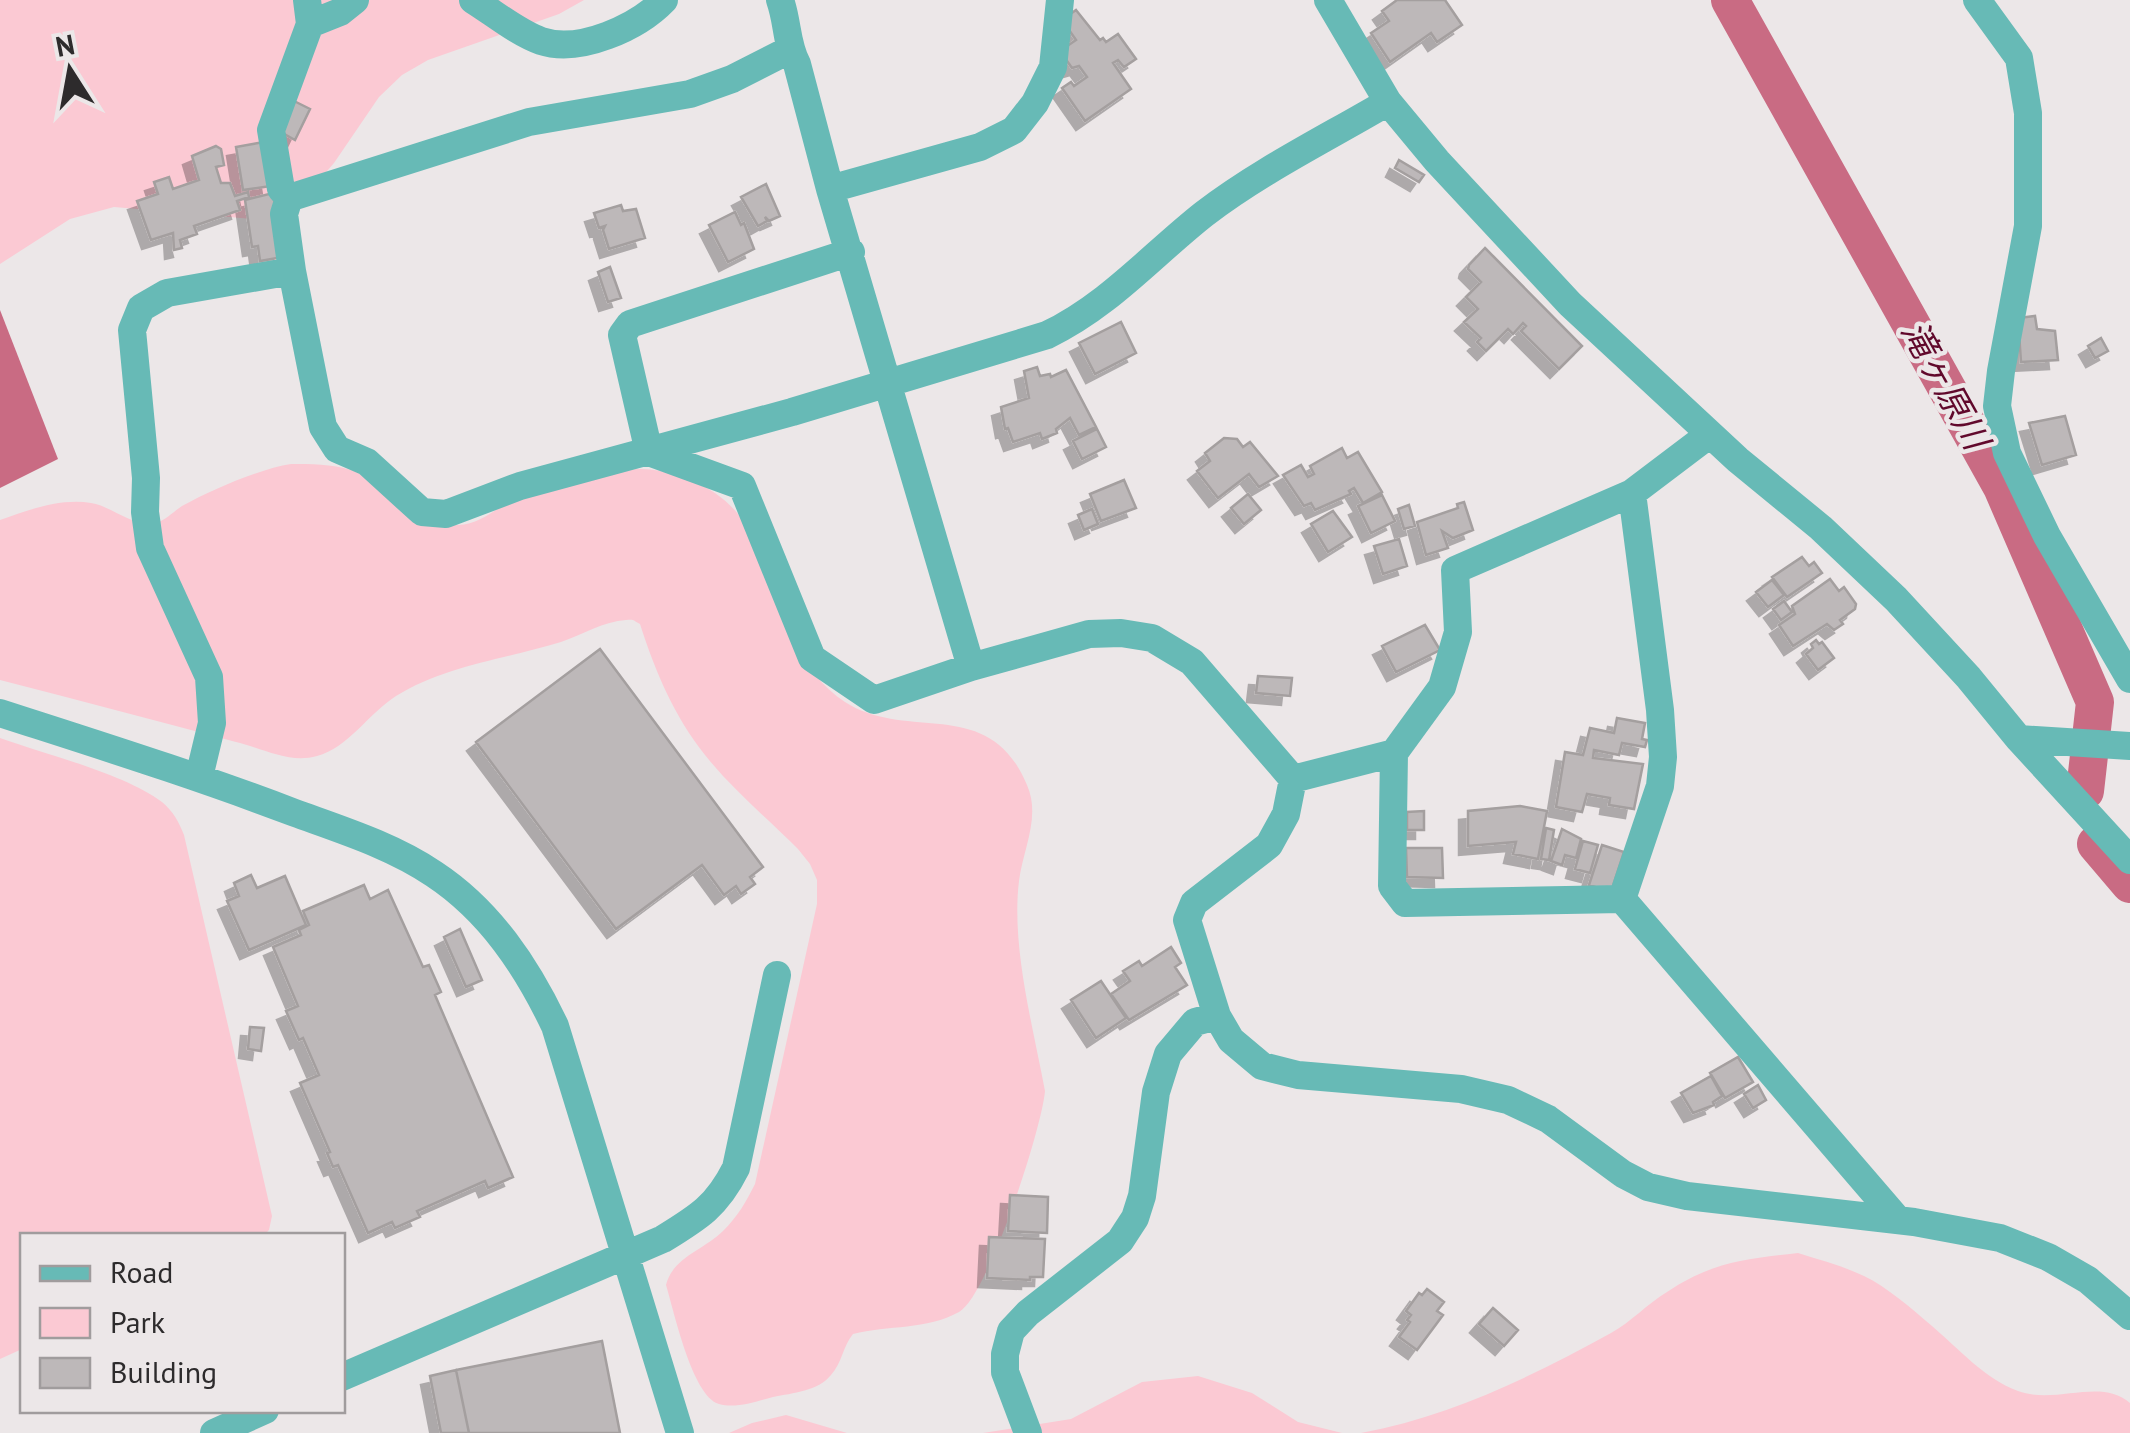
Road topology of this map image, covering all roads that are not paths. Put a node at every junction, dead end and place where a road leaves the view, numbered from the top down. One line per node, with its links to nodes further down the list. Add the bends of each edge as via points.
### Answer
1 (355, 0): 8 (street, via 340,12)
2 (473, 0): 3 (street, via 538,40 568,43 619,33)
3 (664, 0)
4 (780, 0): 9 (street)
5 (1060, 0): 11 (street, via 1052,68 1014,130)
6 (1328, 0): 10 (street)
7 (1976, 0): 20 (street, via 2020,58 2028,113 2028,226 1997,406 2006,454)
8 (308, 12): 12 (street, via 271,130 281,189)
9 (789, 50): 11 (street); 12 (street, via 690,94 529,122)
10 (1388, 102): 15 (street, via 1206,213 1078,320); 16 (street, via 1570,304)
11 (830, 189): 13 (street)
12 (289, 198): 14 (street, via 284,214)
13 (851, 252): 15 (street); 17 (street, via 630,324 622,335)
14 (292, 271): 17 (street, via 323,427 338,450 367,462 422,512 446,514 520,486); 25 (street, via 167,293 141,308 132,330 150,548 209,678 212,723)
15 (889, 382): 17 (street); 19 (street)
16 (1710, 434): 18 (street); 22 (street, via 1896,599)
17 (649, 452): 19 (street, via 742,486 812,658 874,700)
18 (1632, 493): 24 (street, via 1455,570 1458,632 1442,687); 28 (street, via 1664,757)
19 (971, 667): 26 (street, via 1088,634 1152,638 1192,662)
20 (2130, 679)
21 (0, 713): 25 (street)
22 (2019, 739): 23 (street); 27 (street)
23 (2130, 746)
24 (1394, 753): 26 (street); 28 (street, via 1392,886 1405,903)
25 (199, 777): 32 (street, via 405,858 471,903 504,940 556,1026)
26 (1293, 779): 30 (street, via 1286,814 1269,844 1194,903 1187,920)
27 (2130, 860)
28 (1622, 899): 31 (street)
29 (777, 975): 32 (street, via 736,1168 723,1195 676,1231)
30 (1217, 1016): 31 (street, via 1231,1040 1262,1066 1508,1100 1648,1187); 38 (street, via 1195,1022 1168,1054 1136,1218 1120,1241 1010,1331 1005,1372)
31 (1898, 1220): 33 (street, via 2000,1238 2048,1256)
32 (624, 1254): 34 (street); 37 (street)
33 (2130, 1316)
34 (345, 1376)
35 (258, 1413): 36 (street)
36 (214, 1433)
37 (680, 1433)
38 (1028, 1433)

